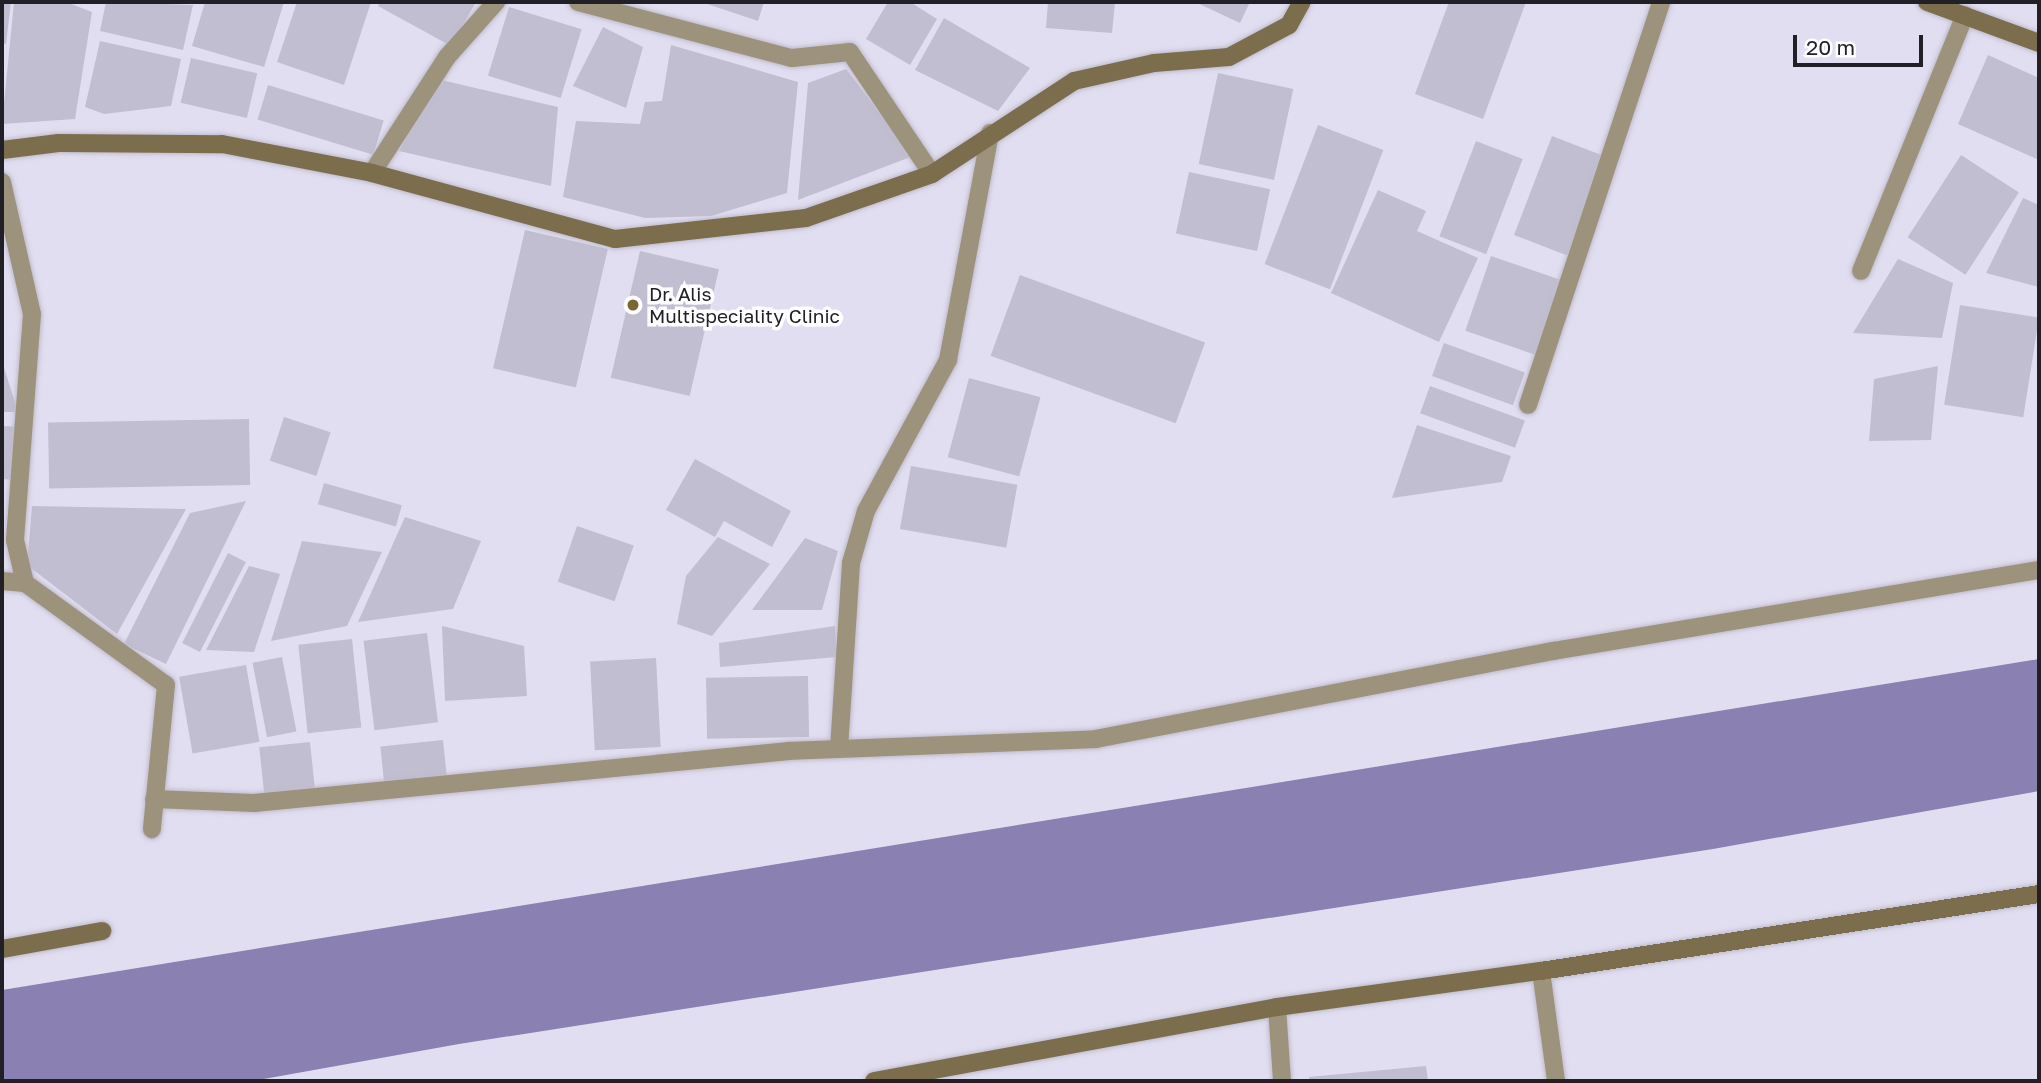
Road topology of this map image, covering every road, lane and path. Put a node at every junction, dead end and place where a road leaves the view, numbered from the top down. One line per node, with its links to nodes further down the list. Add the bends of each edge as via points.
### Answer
1 (496, 2): 10 (street, via 447,57)
2 (578, 2): 11 (street, via 792,58 850,52)
3 (1302, 2): 8 (street, via 1289,25 1229,57 1154,63 1074,81)
4 (1661, 2): 14 (street)
5 (1927, 2): 6 (street)
6 (1965, 15): 7 (street); 13 (street)
7 (2039, 43)
8 (990, 133): 11 (street); 18 (street, via 948,360 866,511 850,563)
9 (2, 150): 10 (street, via 59,143 222,144)
10 (372, 173): 11 (street, via 615,239 806,218)
11 (932, 174)
12 (2, 182): 17 (street, via 33,314 15,540)
13 (1861, 271)
14 (1528, 405)
15 (2039, 570): 18 (street, via 1554,651 1096,738)
16 (2, 581): 17 (street)
17 (25, 583): 19 (street, via 166,685)
18 (839, 749): 19 (street, via 254,803)
19 (154, 799): 20 (street)
20 (152, 829)
21 (2039, 894): 24 (street)
22 (102, 931): 23 (street)
23 (2, 949)
24 (1541, 971): 25 (street); 28 (street)
25 (1277, 1007): 26 (street); 27 (street)
26 (874, 1081)
27 (1282, 1081)
28 (1556, 1081)

